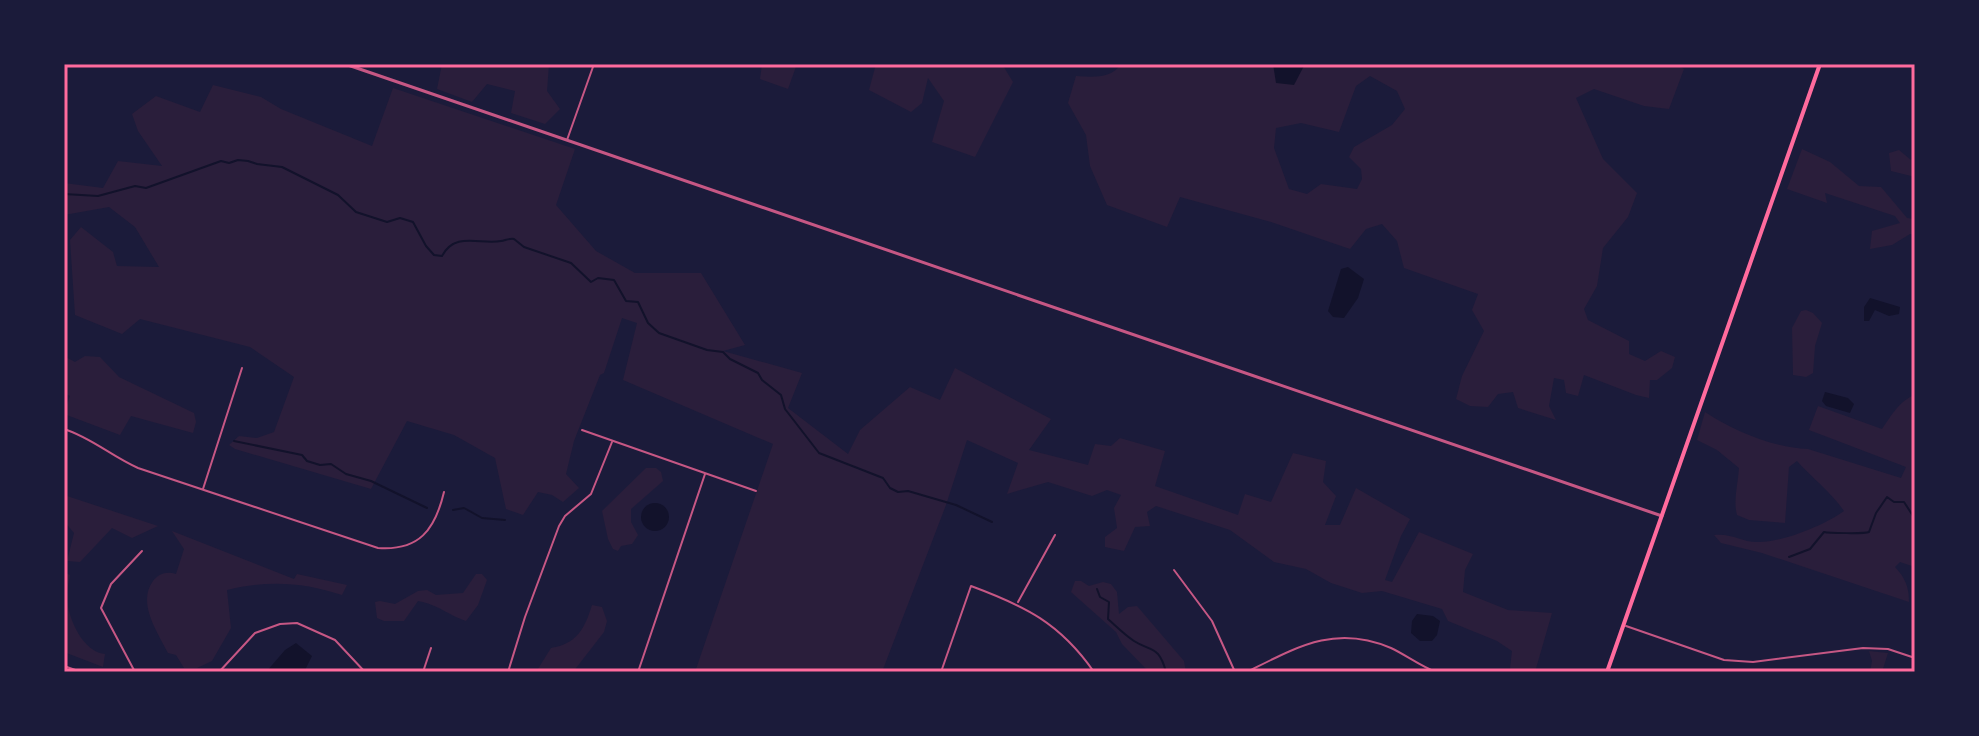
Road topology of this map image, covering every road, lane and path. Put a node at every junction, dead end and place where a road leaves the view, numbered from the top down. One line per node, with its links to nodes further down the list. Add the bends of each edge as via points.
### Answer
1 (345, 64): 4 (street)
2 (594, 64): 4 (street)
3 (1820, 64): 13 (main road)
4 (567, 141): 13 (street)
5 (242, 368): 10 (street)
6 (64, 429): 10 (street, via 99,443 115,458)
7 (582, 430): 8 (street)
8 (612, 442): 9 (street); 27 (street, via 591,494 559,526)
9 (705, 474): 11 (street); 28 (street)
10 (203, 489): 12 (street, via 378,548 396,549 421,538 438,516)
11 (756, 491)
12 (444, 492)
13 (1662, 516): 18 (main road)
14 (1055, 535): 17 (street)
15 (142, 551): 23 (street, via 111,584 101,608)
16 (1174, 570): 31 (street, via 1212,621)
17 (1018, 603): 29 (street, via 971,586); 30 (street, via 1063,635)
18 (1624, 626): 20 (street, via 1724,660 1753,662 1863,648); 34 (main road)
19 (431, 648): 26 (street)
20 (1915, 658)
21 (64, 666): 22 (street)
22 (81, 672)
23 (135, 672)
24 (219, 672): 25 (street, via 255,633 297,623 335,640)
25 (365, 672)
26 (423, 672)
27 (508, 672)
28 (638, 672)
29 (941, 672)
30 (1094, 672)
31 (1235, 672)
32 (1247, 672): 33 (street, via 1303,644 1360,638)
33 (1436, 672)
34 (1607, 672)

